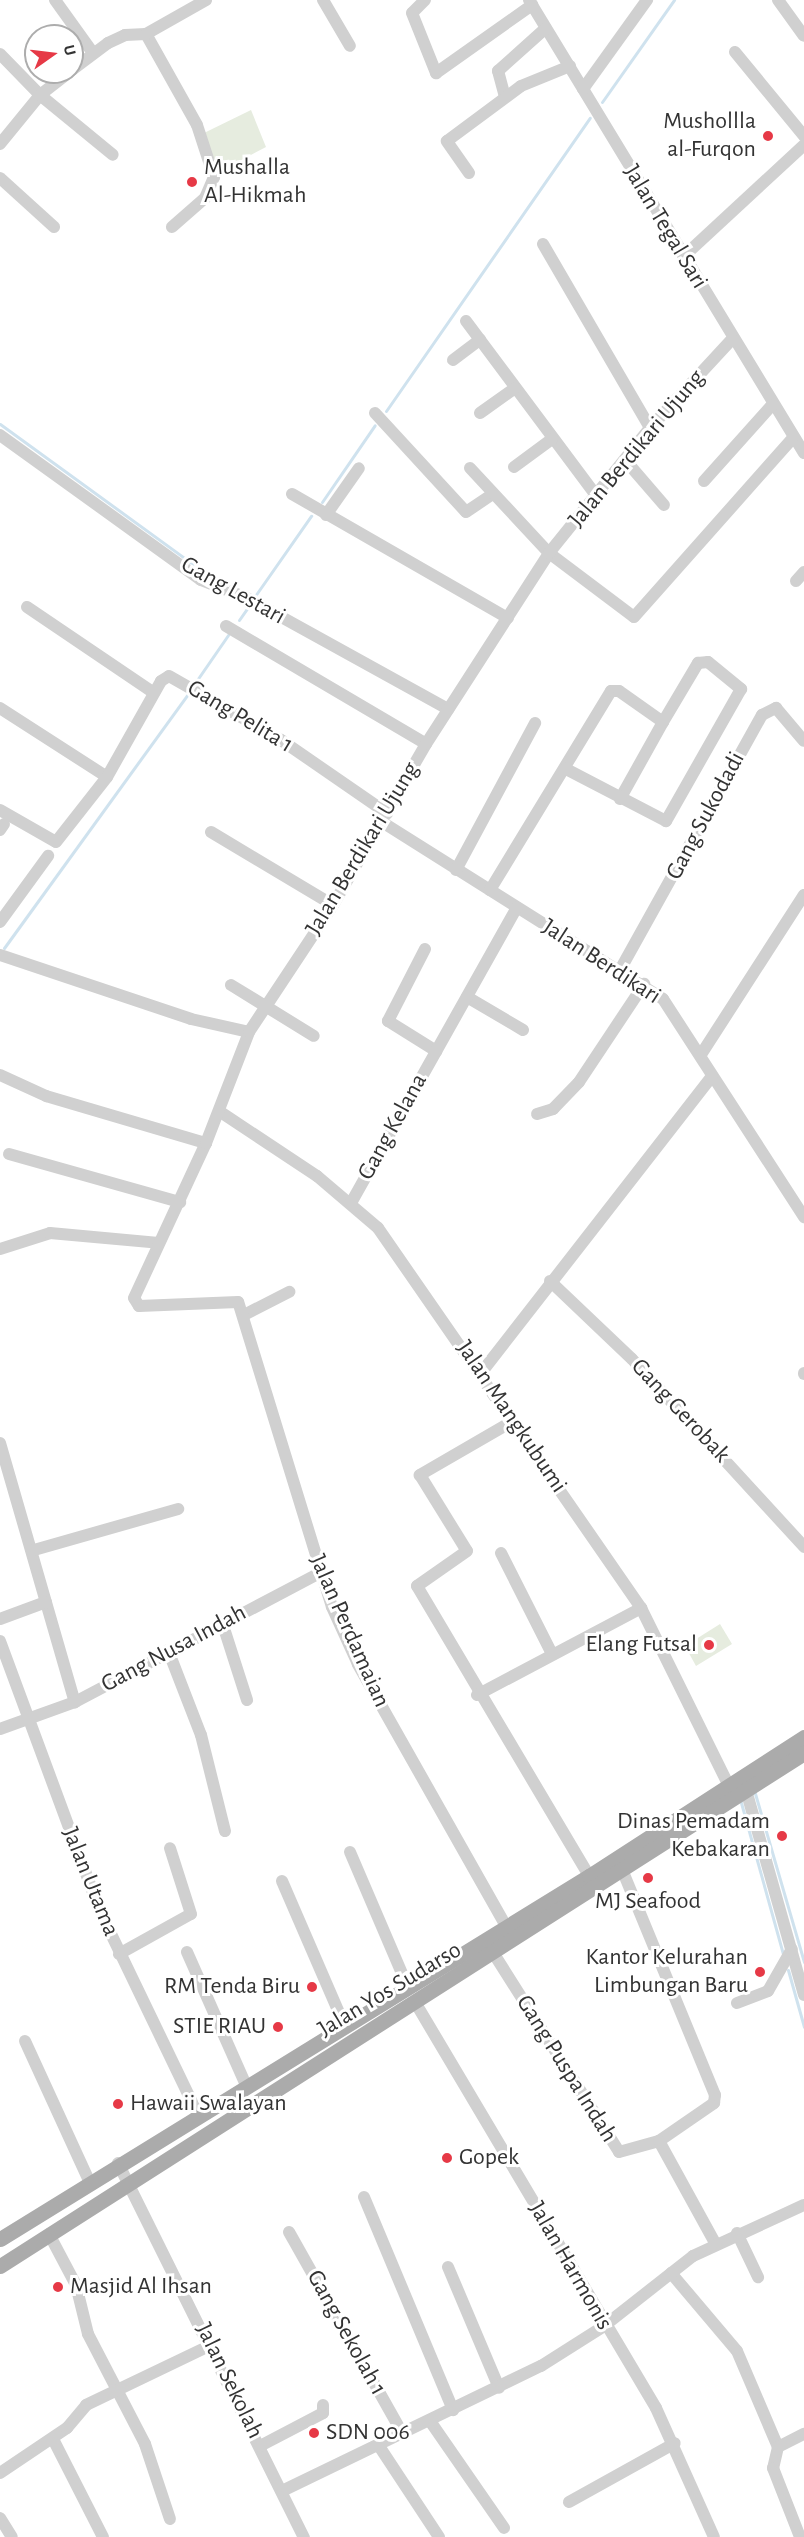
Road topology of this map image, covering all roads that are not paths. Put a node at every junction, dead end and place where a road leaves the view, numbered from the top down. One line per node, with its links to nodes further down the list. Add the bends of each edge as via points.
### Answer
1 (55, 0): 13 (street)
2 (206, 0): 9 (street)
3 (323, 0): 11 (street)
4 (647, 0): 18 (street)
5 (778, 0): 10 (street)
6 (417, 2): 7 (street, via 412,13 436,73)
7 (531, 2): 8 (street, Jalan Tegal Sari)
8 (546, 28): 16 (street, Jalan Tegal Sari); 20 (street, via 498,71)
9 (146, 34): 13 (street, via 125,34); 28 (street, via 197,125 214,177 205,198)
10 (804, 36)
11 (350, 46)
12 (735, 52): 21 (street)
13 (93, 53): 15 (street)
14 (0, 54): 19 (street)
15 (84, 60)
16 (570, 66): 18 (street, Jalan Tegal Sari); 20 (street)
17 (54, 84): 19 (street)
18 (583, 89): 30 (street, Jalan Tegal Sari)
19 (40, 95): 22 (street); 24 (street)
20 (505, 97): 25 (street, via 447,141)
21 (804, 136)
22 (0, 144)
23 (804, 145): 30 (street)
24 (113, 155)
25 (469, 173)
26 (0, 178): 27 (street)
27 (54, 227)
28 (172, 227)
29 (543, 244): 39 (street)
30 (683, 257): 32 (street, Jalan Tegal Sari)
31 (466, 321): 33 (street)
32 (732, 339): 36 (street, Jalan Tegal Sari); 39 (street, Jalan Berdikari Ujung)
33 (480, 340): 34 (street); 35 (street)
34 (453, 360)
35 (515, 388): 38 (street); 42 (street)
36 (772, 405): 41 (street, Jalan Tegal Sari); 48 (street)
37 (375, 412): 50 (street, via 466,512)
38 (480, 413)
39 (650, 428): 44 (street, Jalan Berdikari Ujung)
40 (0, 435): 60 (street, Gang Lestari, via 201,580 247,598)
41 (793, 438): 43 (street, Jalan Tegal Sari); 54 (street, via 634,617)
42 (552, 439): 45 (street); 51 (street)
43 (804, 453)
44 (626, 461): 51 (street, Jalan Berdikari Ujung); 52 (street)
45 (514, 467)
46 (359, 468): 53 (street)
47 (470, 468): 50 (street)
48 (704, 481)
49 (292, 494): 53 (street)
50 (493, 494): 54 (street)
51 (596, 494): 54 (street, Jalan Berdikari Ujung)
52 (663, 505)
53 (326, 515): 56 (street)
54 (549, 553): 56 (street, Jalan Berdikari Ujung)
55 (27, 607): 58 (street)
56 (508, 618): 60 (street, Jalan Berdikari Ujung)
57 (226, 626): 64 (street)
58 (154, 693): 66 (street, Gang Pelita 1); 69 (street, Gang Pelita 1, via 165,678 176,678)
59 (0, 708): 66 (street)
60 (448, 709): 64 (street, Jalan Berdikari Ujung)
61 (663, 722): 65 (street, via 613,690); 67 (street); 67 (street, via 698,663 708,662 741,689 668,820 660,822)
62 (536, 723): 72 (street)
63 (804, 741): 80 (street, Gang Sukodadi, via 776,708 762,715)
64 (426, 744): 69 (street, Jalan Berdikari Ujung)
65 (566, 769): 67 (street); 73 (street)
66 (107, 777): 68 (street, Gang Pelita 1, via 56,842)
67 (620, 799)
68 (0, 810)
69 (385, 818): 72 (street, Jalan Berdikari); 75 (street, Jalan Berdikari Ujung)
70 (211, 832): 75 (street)
71 (48, 856): 77 (street)
72 (456, 870): 73 (street, Jalan Berdikari)
73 (490, 890): 76 (street, Jalan Berdikari)
74 (804, 895): 89 (street)
75 (333, 906): 84 (street, Jalan Berdikari Ujung)
76 (517, 907): 80 (street, Jalan Berdikari); 83 (street, Gang Kelana)
77 (0, 922)
78 (425, 949): 88 (street, Gang Kelana, via 388,1022)
79 (0, 955): 86 (street, via 191,1019)
80 (620, 970): 81 (street, Jalan Berdikari)
81 (644, 984): 89 (street, Jalan Berdikari, via 663,999); 93 (street, via 579,1082 553,1109)
82 (231, 985): 84 (street)
83 (467, 997): 85 (street); 88 (street, Gang Kelana)
84 (266, 1006): 86 (street, Jalan Berdikari Ujung); 87 (street)
85 (524, 1030)
86 (249, 1032): 92 (street, Jalan Berdikari Ujung)
87 (314, 1035)
88 (436, 1051): 97 (street, Gang Kelana)
89 (702, 1053): 91 (street, Jalan Berdikari)
90 (0, 1075): 94 (street, via 46,1096)
91 (712, 1077): 98 (street, Jalan Berdikari); 101 (street)
92 (219, 1111): 94 (street, Jalan Berdikari Ujung); 97 (street, Jalan Mangkubumi)
93 (537, 1114)
94 (206, 1143): 96 (street, Jalan Berdikari Ujung)
95 (9, 1154): 96 (street)
96 (180, 1202): 99 (street, Jalan Berdikari Ujung)
97 (351, 1203): 104 (street, Jalan Mangkubumi, via 378,1228)
98 (804, 1217)
99 (159, 1243): 100 (street, via 50,1233); 103 (street, Jalan Berdikari Ujung, via 135,1305 230,1298)
100 (0, 1249)
101 (550, 1281): 104 (street); 108 (street, Gang Gerobak, via 632,1359)
102 (289, 1292): 103 (street)
103 (244, 1315): 111 (street, Jalan Perdamaian)
104 (481, 1373): 105 (street, Jalan Mangkubumi)
105 (513, 1420): 113 (street, Jalan Mangkubumi); 119 (street, via 419,1477 467,1551 421,1579 417,1587)
106 (0, 1443): 109 (street)
107 (178, 1509): 109 (street)
108 (804, 1546)
109 (34, 1550): 112 (street)
110 (501, 1553): 118 (street)
111 (318, 1574): 115 (street, Gang Nusa Indah); 134 (street, Jalan Perdamaian, via 358,1664)
112 (46, 1602): 114 (street); 121 (street)
113 (641, 1608): 118 (street); 126 (street, Jalan Mangkubumi)
114 (0, 1619)
115 (222, 1622): 117 (street, Gang Nusa Indah); 120 (street)
116 (0, 1641): 122 (street, Jalan Utama)
117 (168, 1650): 121 (street, Gang Nusa Indah); 128 (street, via 201,1735)
118 (551, 1652): 119 (street)
119 (477, 1695): 132 (street)
120 (247, 1701)
121 (75, 1702): 122 (street, Gang Nusa Indah)
122 (29, 1721): 123 (street, Gang Nusa Indah); 138 (street, Jalan Utama)
123 (0, 1730)
124 (804, 1737): 126 (main road, Jalan Yos Sudarso)
125 (804, 1753): 127 (main road, Jalan Yos Sudarso)
126 (729, 1786): 132 (main road, Jalan Yos Sudarso)
127 (746, 1790): 131 (main road, Jalan Yos Sudarso); 136 (street)
128 (225, 1831)
129 (170, 1848): 138 (street, via 191,1914)
130 (350, 1852): 141 (street)
131 (623, 1872): 139 (main road, Jalan Yos Sudarso); 149 (street, Gang Puspa Indah, via 715,2095 714,2103)
132 (589, 1876): 134 (main road, Jalan Yos Sudarso)
133 (282, 1881): 145 (street)
134 (506, 1926): 135 (main road, Jalan Yos Sudarso)
135 (471, 1946): 140 (main road); 141 (main road, Jalan Yos Sudarso)
136 (792, 1949): 142 (street); 144 (street, via 768,1991)
137 (187, 1952): 147 (street)
138 (119, 1954): 148 (street, Jalan Utama)
139 (494, 1954): 140 (main road, Jalan Yos Sudarso); 149 (street, Gang Puspa Indah, via 619,2152)
140 (480, 1962): 143 (main road, Jalan Yos Sudarso)
141 (407, 1985): 145 (main road, Jalan Yos Sudarso)
142 (804, 1995)
143 (415, 2002): 151 (main road, Jalan Yos Sudarso); 164 (street, Jalan Harmonis)
144 (736, 2003)
145 (344, 2024): 147 (main road, Jalan Yos Sudarso)
146 (26, 2041): 152 (street)
147 (246, 2085): 148 (main road, Jalan Yos Sudarso)
148 (198, 2115): 150 (main road, Jalan Yos Sudarso)
149 (659, 2141): 159 (street)
150 (118, 2163): 151 (street, Jalan Sekolah); 152 (main road, Jalan Yos Sudarso)
151 (131, 2179): 157 (main road, Jalan Yos Sudarso); 165 (street, Jalan Sekolah)
152 (90, 2183): 158 (main road, Jalan Yos Sudarso)
153 (364, 2197): 169 (street)
154 (804, 2205): 156 (street)
155 (289, 2232): 171 (street, Gang Sekolah 1)
156 (737, 2233): 159 (street); 163 (street)
157 (49, 2234): 160 (main road, Jalan Yos Sudarso); 167 (street, via 76,2286 88,2334)
158 (0, 2239)
159 (715, 2243): 162 (street)
160 (0, 2266)
161 (448, 2266): 166 (street)
162 (671, 2273): 164 (street); 177 (street, via 737,2351)
163 (758, 2277)
164 (604, 2326): 166 (street); 174 (street, Jalan Harmonis)
165 (211, 2345): 167 (street); 175 (street, Jalan Sekolah)
166 (499, 2388): 169 (street)
167 (118, 2390): 173 (street, via 86,2404); 182 (street, via 145,2444)
168 (323, 2405): 175 (street, via 323,2414)
169 (453, 2410): 170 (street)
170 (430, 2421): 171 (street); 183 (street)
171 (403, 2434): 176 (street)
172 (804, 2434): 177 (street)
173 (53, 2439): 178 (street); 185 (street)
174 (675, 2443): 180 (street); 188 (street, Jalan Harmonis)
175 (260, 2446): 179 (street, Jalan Sekolah)
176 (379, 2446): 179 (street); 187 (street)
177 (778, 2447): 189 (street, via 773,2468)
178 (0, 2473)
179 (282, 2491): 186 (street, Jalan Sekolah)
180 (569, 2502)
181 (0, 2518): 184 (street)
182 (170, 2519)
183 (504, 2528)
184 (12, 2537)
185 (103, 2537)
186 (304, 2537)
187 (439, 2537)
188 (714, 2537)
189 (800, 2537)

